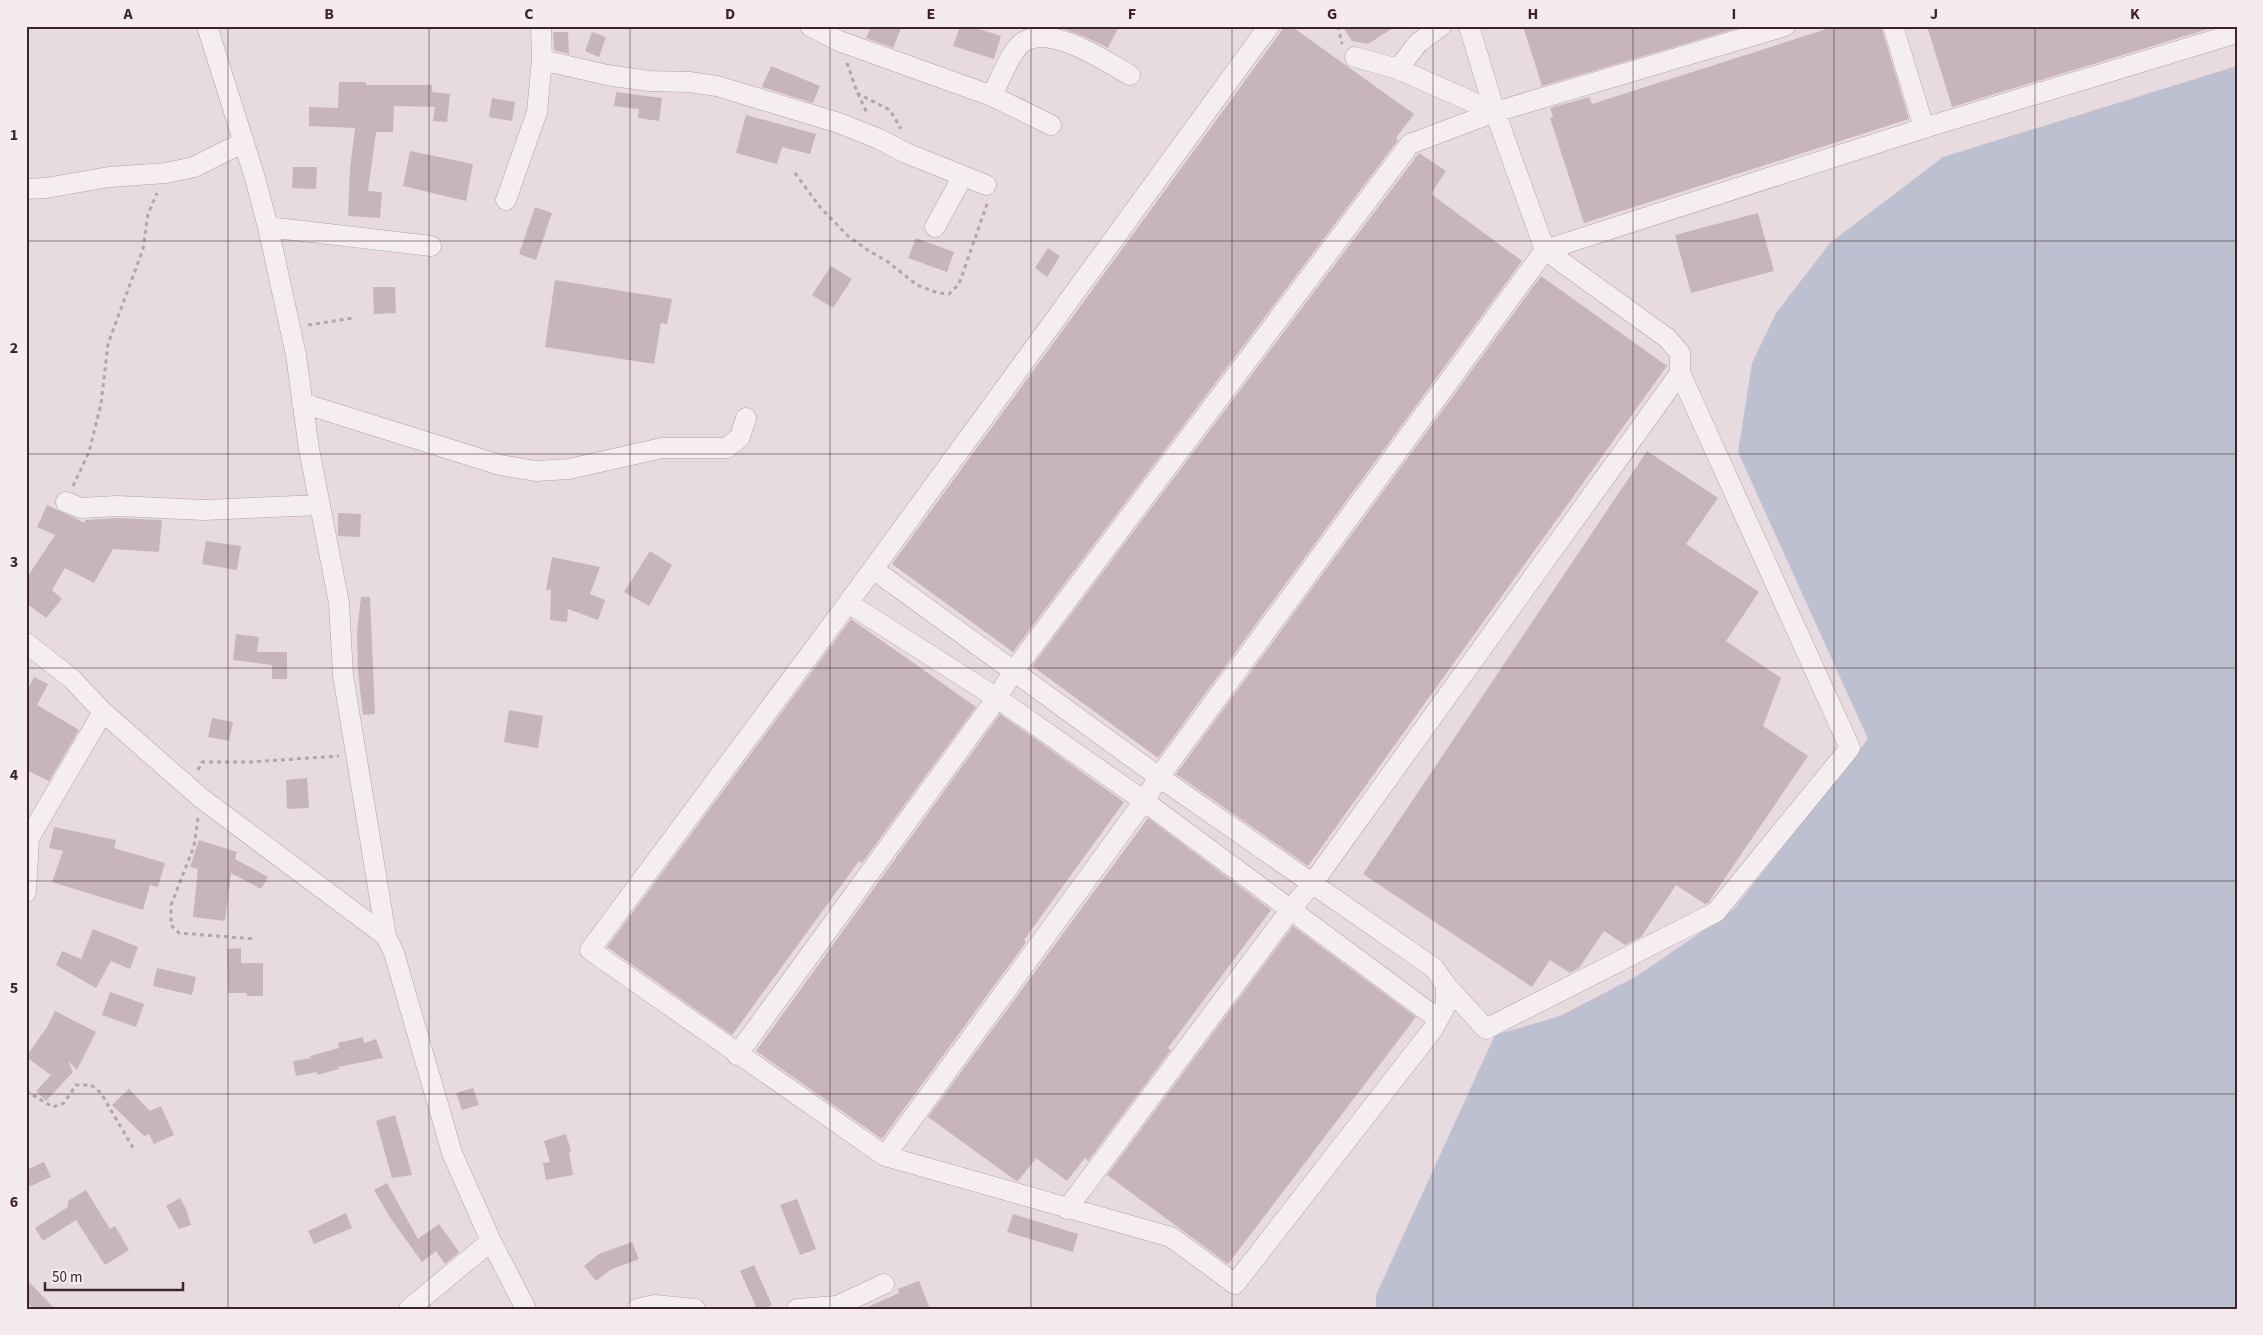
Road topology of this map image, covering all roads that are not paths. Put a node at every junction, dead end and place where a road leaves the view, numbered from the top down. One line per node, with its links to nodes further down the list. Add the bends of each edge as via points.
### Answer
1 (207, 26): 18 (street)
2 (541, 26): 11 (street)
3 (810, 26): 14 (street, via 839,41)
4 (1269, 26): 32 (street)
5 (1441, 26): 12 (street, via 1418,42)
6 (1469, 26): 15 (street)
7 (1785, 26): 15 (street)
8 (1893, 26): 17 (street)
9 (2237, 33): 17 (street)
10 (1355, 56): 12 (street)
11 (542, 60): 19 (street, via 616,77 717,86 839,123); 22 (street, via 537,112)
12 (1398, 69): 15 (street)
13 (1130, 75): 14 (street, via 1066,42 1047,37 1034,38 1022,43 1013,55)
14 (992, 96): 16 (street)
15 (1495, 112): 26 (street); 35 (street, via 1410,144)
16 (1051, 125)
17 (1924, 128): 26 (street)
18 (244, 142): 21 (street, via 194,166 166,173); 23 (street)
19 (963, 176): 20 (street); 24 (street)
20 (986, 185)
21 (26, 189)
22 (506, 200)
23 (268, 227): 25 (street); 28 (street, via 290,327)
24 (935, 227)
25 (431, 246)
26 (1545, 250): 27 (street, via 1667,338 1680,353); 38 (street)
27 (1680, 373): 40 (street); 44 (street, via 1850,748 1716,912 1486,1029)
28 (302, 403): 29 (street, via 500,465 536,471 569,469 662,448 727,448 740,437); 31 (street)
29 (746, 418)
30 (66, 502): 31 (street, via 81,508 117,506 204,510)
31 (320, 505): 43 (street, via 339,604 343,675)
32 (873, 569): 33 (street); 35 (street)
33 (848, 604): 36 (street); 46 (street, via 590,950)
34 (26, 643): 37 (street, via 71,678)
35 (1013, 672): 36 (street); 38 (street)
36 (997, 698): 39 (street); 46 (street)
37 (103, 712): 41 (street, via 29,838); 43 (street, via 201,798)
38 (1159, 777): 39 (street); 40 (street)
39 (1144, 801): 42 (street); 47 (street)
40 (1312, 884): 42 (street); 44 (street, via 1434,968)
41 (26, 892)
42 (1291, 909): 45 (street); 48 (street)
43 (386, 936): 49 (street, via 394,953 452,1153)
44 (1446, 985): 45 (street, via 1446,1005)
45 (1438, 1019): 48 (street, via 1235,1284 1171,1237)
46 (737, 1055): 47 (street)
47 (885, 1156): 48 (street)
48 (1066, 1209)
49 (491, 1242): 51 (street); 52 (street)
50 (884, 1284): 55 (street, via 837,1306)
51 (409, 1309)
52 (526, 1309)
53 (637, 1309): 54 (street, via 654,1306)
54 (695, 1309)
55 (797, 1309)

